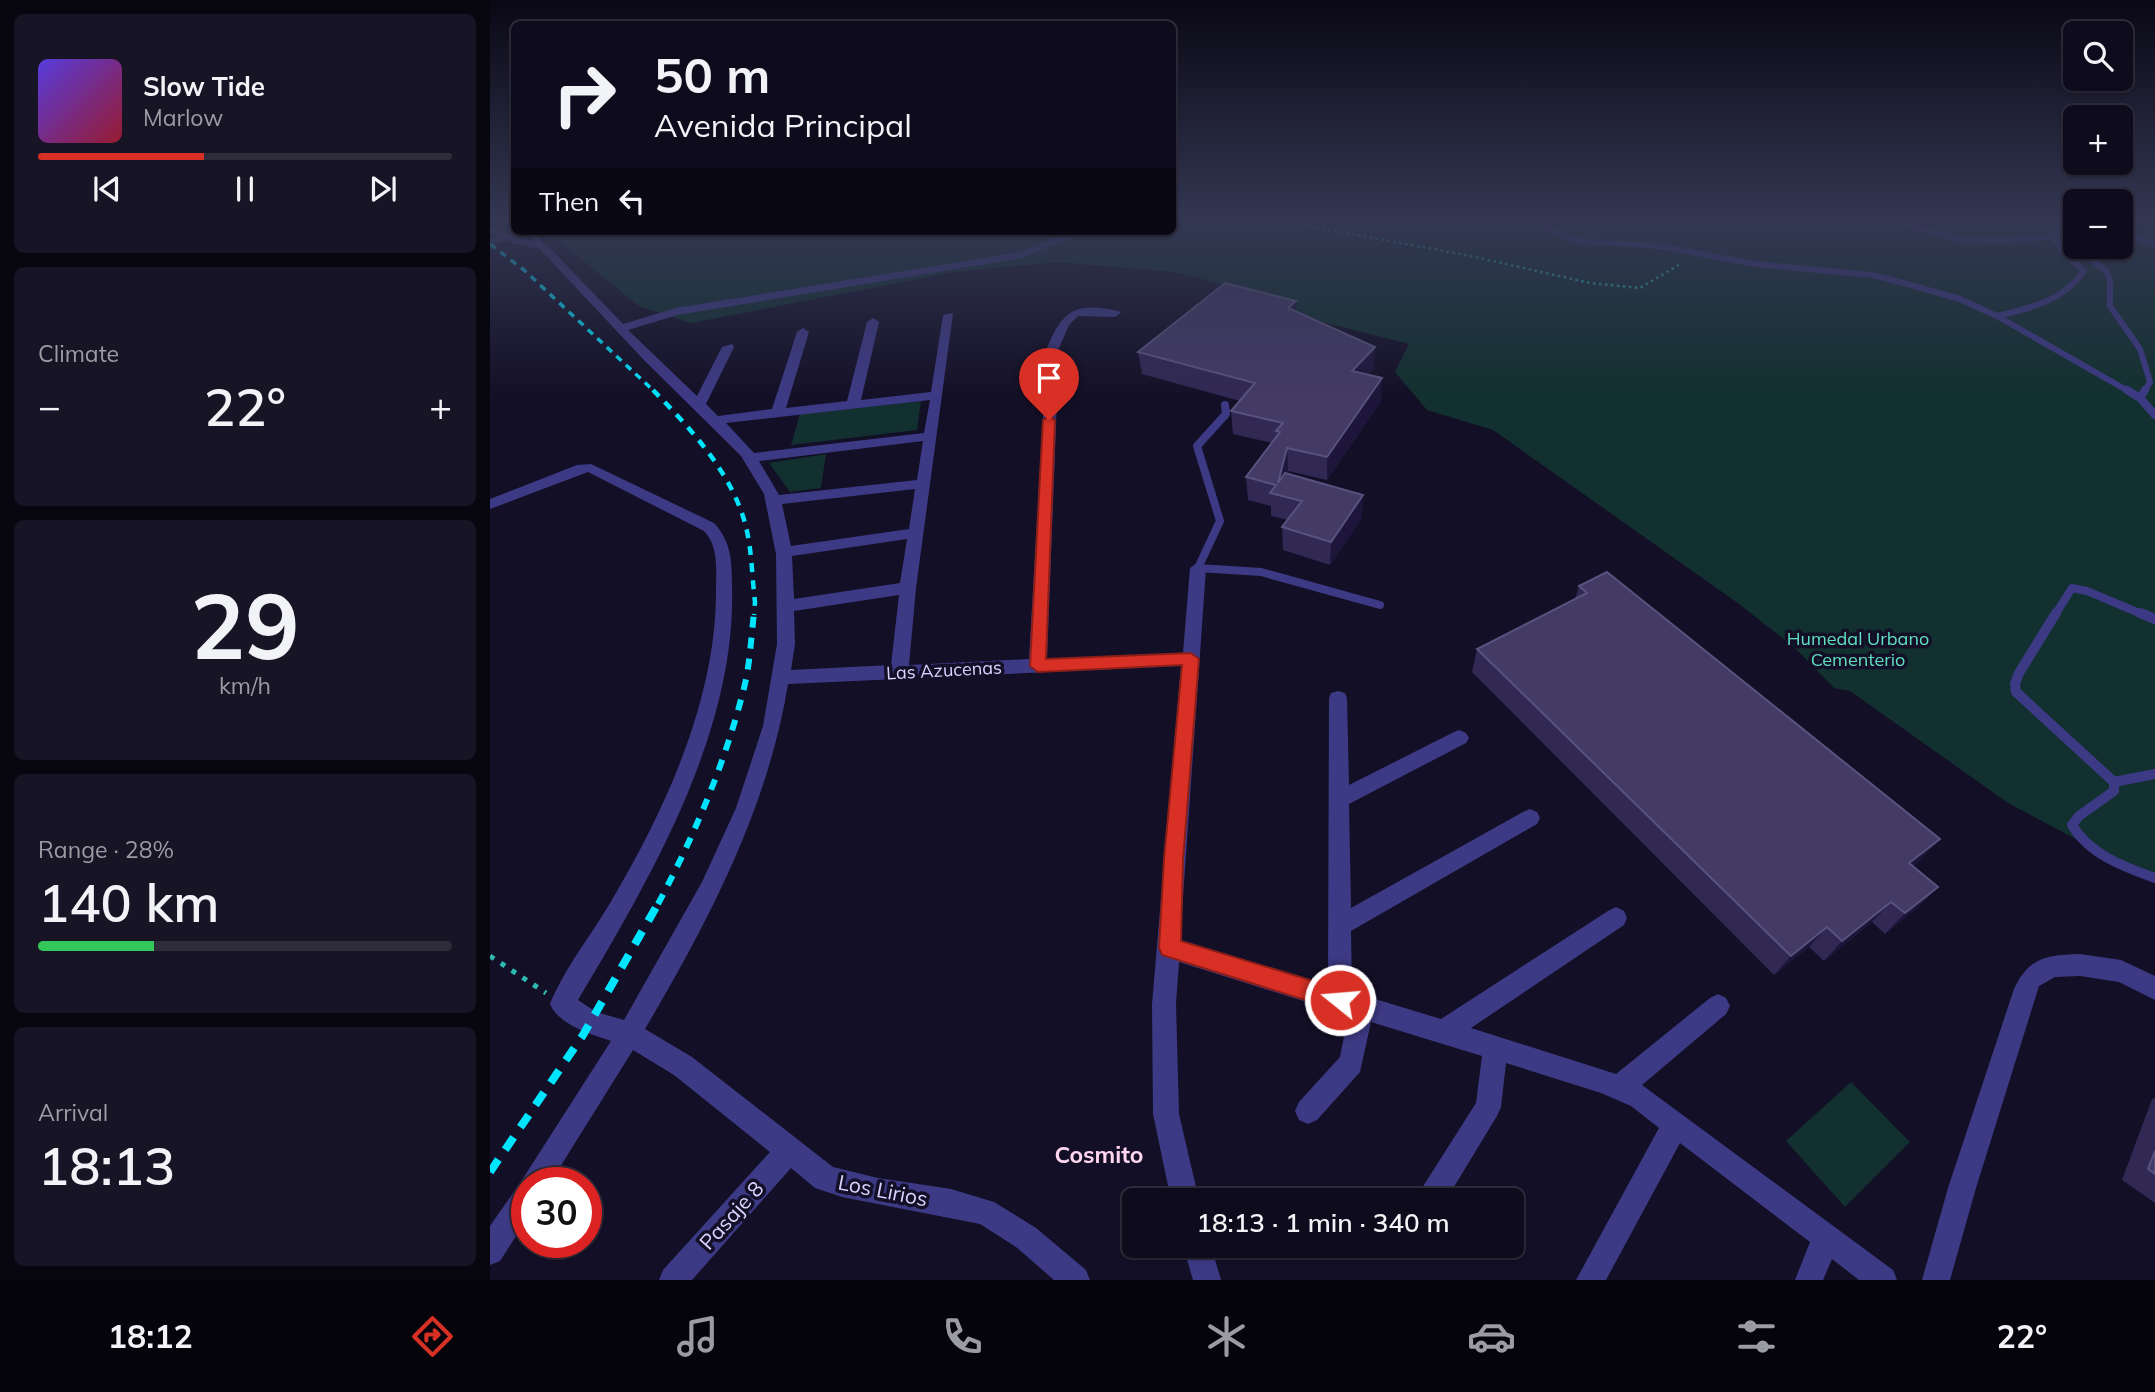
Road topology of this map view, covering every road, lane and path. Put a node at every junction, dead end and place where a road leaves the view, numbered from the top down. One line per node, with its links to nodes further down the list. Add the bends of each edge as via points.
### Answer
1 (574, 280): 12 (street)
2 (875, 280): 12 (street, via 676,312)
3 (1576, 280): 4 (path, via 1640,288)
4 (1654, 280)
5 (1890, 280): 10 (lane, via 1959,299)
6 (2079, 280): 10 (lane, via 2063,296)
7 (2110, 280): 16 (lane, via 2110,306 2140,349 2150,382)
8 (1115, 313): 36 (street, via 1075,312 1065,318 1053,348)
9 (949, 315): 15 (street)
10 (1997, 316): 16 (lane)
11 (873, 322): 17 (street)
12 (621, 328): 18 (street)
13 (803, 332): 20 (street)
14 (728, 347): 18 (street)
15 (936, 395): 17 (street); 23 (street)
16 (2140, 398): 21 (lane)
17 (853, 404): 20 (street)
18 (699, 405): 22 (street)
19 (1225, 405): 30 (lane, via 1226,414 1197,446 1220,521)
20 (778, 413): 22 (street)
21 (2155, 415)
22 (715, 420): 24 (street)
23 (930, 436): 24 (street); 25 (street)
24 (750, 458): 26 (street)
25 (923, 484): 26 (street); 28 (street)
26 (774, 500): 29 (street)
27 (490, 504): 52 (street, via 591,468 709,527 718,534 723,550 725,622 719,668 676,799 645,865)
28 (916, 533): 29 (street); 31 (street)
29 (784, 552): 33 (street)
30 (1198, 568): 32 (lane, via 1261,572); 35 (street)
31 (908, 588): 33 (street); 37 (street)
32 (1380, 605)
33 (789, 606): 38 (street)
34 (2155, 619): 42 (lane, via 2073,588 2015,684 2016,692)
35 (1191, 659): 36 (street, Las Azucenas); 48 (street)
36 (1038, 666): 37 (street, Las Azucenas)
37 (899, 673): 38 (street, Las Azucenas)
38 (782, 677): 55 (street, via 767,740 737,828 693,923)
39 (1338, 698): 43 (street)
40 (1459, 738): 43 (street)
41 (2155, 774): 42 (lane)
42 (2114, 782): 45 (lane, via 2115,791 2078,816 2072,825 2076,835 2130,870)
43 (1338, 800): 47 (street)
44 (1530, 818): 47 (street)
45 (2155, 878)
46 (1616, 918): 54 (street)
47 (1339, 926): 51 (street)
48 (1170, 948): 51 (street); 62 (street, via 1164,1004 1166,1114)
49 (490, 956): 52 (path)
50 (2155, 988): 74 (street, via 2121,971 2080,965 2052,966 2031,978)
51 (1351, 1003): 54 (street); 58 (street, via 1351,1063)
52 (562, 1004): 55 (street, Los Lirios, via 590,1022)
53 (1717, 1006): 57 (street)
54 (1444, 1032): 56 (street)
55 (630, 1034): 60 (street, Los Lirios, via 683,1066); 61 (street)
56 (1495, 1048): 57 (street); 63 (street, via 1488,1107)
57 (1619, 1088): 59 (street, via 1640,1097)
58 (1308, 1111)
59 (1676, 1124): 65 (street); 71 (street)
60 (789, 1151): 68 (street, Pasaje 8); 69 (street, Los Lirios, via 825,1178 847,1186 971,1207 995,1217)
61 (544, 1167)
62 (1182, 1188)
63 (1438, 1188)
64 (511, 1219): 66 (street)
65 (1825, 1237): 72 (street); 73 (street)
66 (490, 1251)
67 (1201, 1258): 70 (street)
68 (673, 1280)
69 (1076, 1280)
70 (1207, 1280)
71 (1590, 1280)
72 (1809, 1280)
73 (1884, 1280)
74 (1936, 1280)

